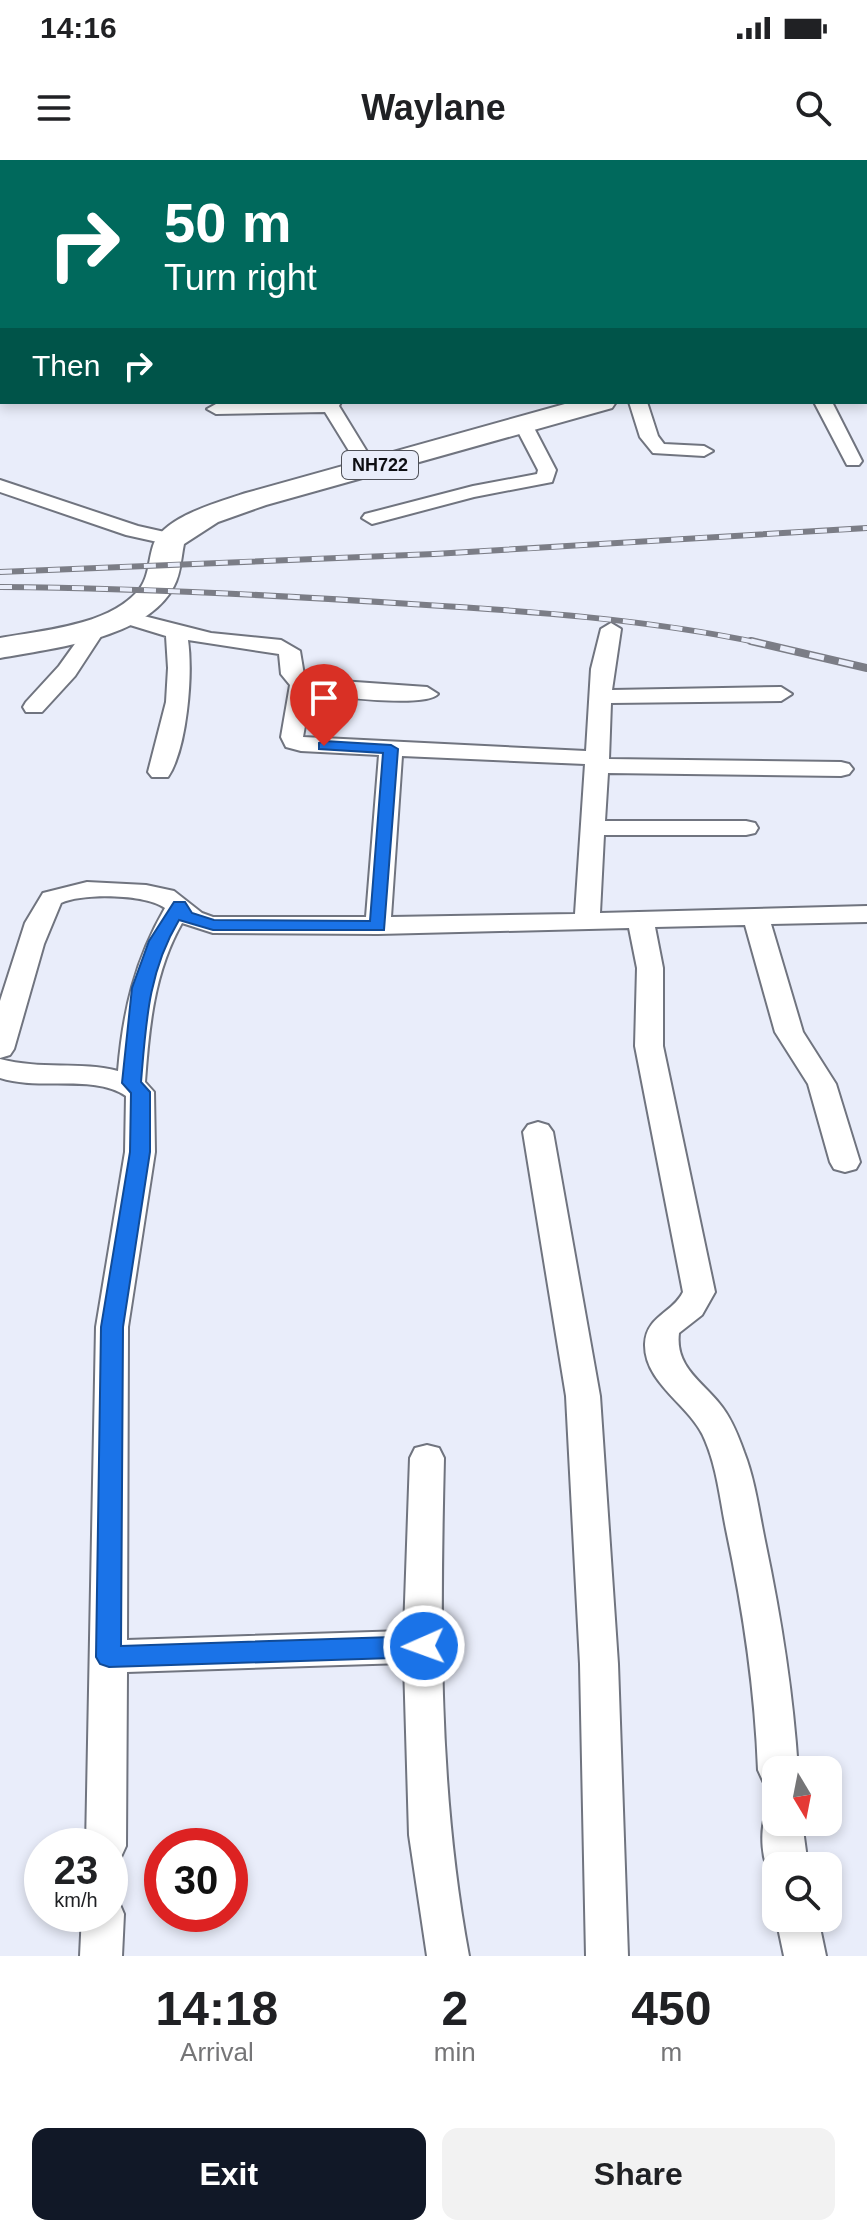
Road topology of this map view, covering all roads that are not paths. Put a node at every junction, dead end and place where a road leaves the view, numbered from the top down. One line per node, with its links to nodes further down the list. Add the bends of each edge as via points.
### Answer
1 (331, 404): 5 (street, via 312,409); 9 (street)
2 (595, 404): 6 (highway, NH722)
3 (639, 404): 7 (street, via 649,437 659,449)
4 (824, 404): 8 (street)
5 (216, 409)
6 (523, 424): 9 (highway, NH722); 11 (street, via 547,470 545,478)
7 (704, 451)
8 (853, 461)
9 (368, 468): 12 (highway, NH722, via 227,508)
10 (0, 486): 12 (street)
11 (372, 518)
12 (171, 539): 13 (highway, via 157,589 138,608)
13 (111, 620): 15 (street); 16 (highway); 21 (street)
14 (611, 629): 20 (street)
15 (176, 632): 17 (street, via 287,648 291,672); 25 (street, via 180,682)
16 (0, 648)
17 (301, 684): 18 (street); 22 (street, via 294,742)
18 (427, 694)
19 (781, 694): 20 (street)
20 (601, 697): 23 (street)
21 (34, 707)
22 (391, 749): 23 (street); 33 (street)
23 (598, 762): 24 (street); 26 (street)
24 (841, 769)
25 (160, 772)
26 (595, 828): 27 (street); 32 (street)
27 (746, 828)
28 (179, 906): 33 (street, via 185,916 213,925); 34 (street, via 157,894 125,891 78,891 51,898); 36 (street, via 158,941 141,988)
29 (867, 914): 30 (street)
30 (756, 918): 31 (street); 38 (street, via 789,1032 822,1084)
31 (641, 921): 32 (street); 42 (street, via 650,968 649,1046 699,1292 695,1305 669,1323 662,1334 663,1348 671,1373 720,1431 729,1457 769,1663)
32 (587, 923): 33 (street)
33 (378, 926)
34 (0, 1049)
35 (0, 1068): 36 (street, via 21,1075)
36 (131, 1083): 41 (street, via 140,1092 142,1106 140,1152 112,1327)
37 (538, 1132): 48 (street, via 583,1396 599,1664)
38 (845, 1162)
39 (427, 1458): 40 (street)
40 (424, 1646): 41 (street); 47 (street, via 427,1772 439,1914)
41 (109, 1657): 43 (street)
42 (777, 1756)
43 (106, 1828)
44 (102, 1932): 46 (street)
45 (800, 1932): 49 (street)
46 (101, 1956)
47 (448, 1956)
48 (607, 1956)
49 (805, 1956)

